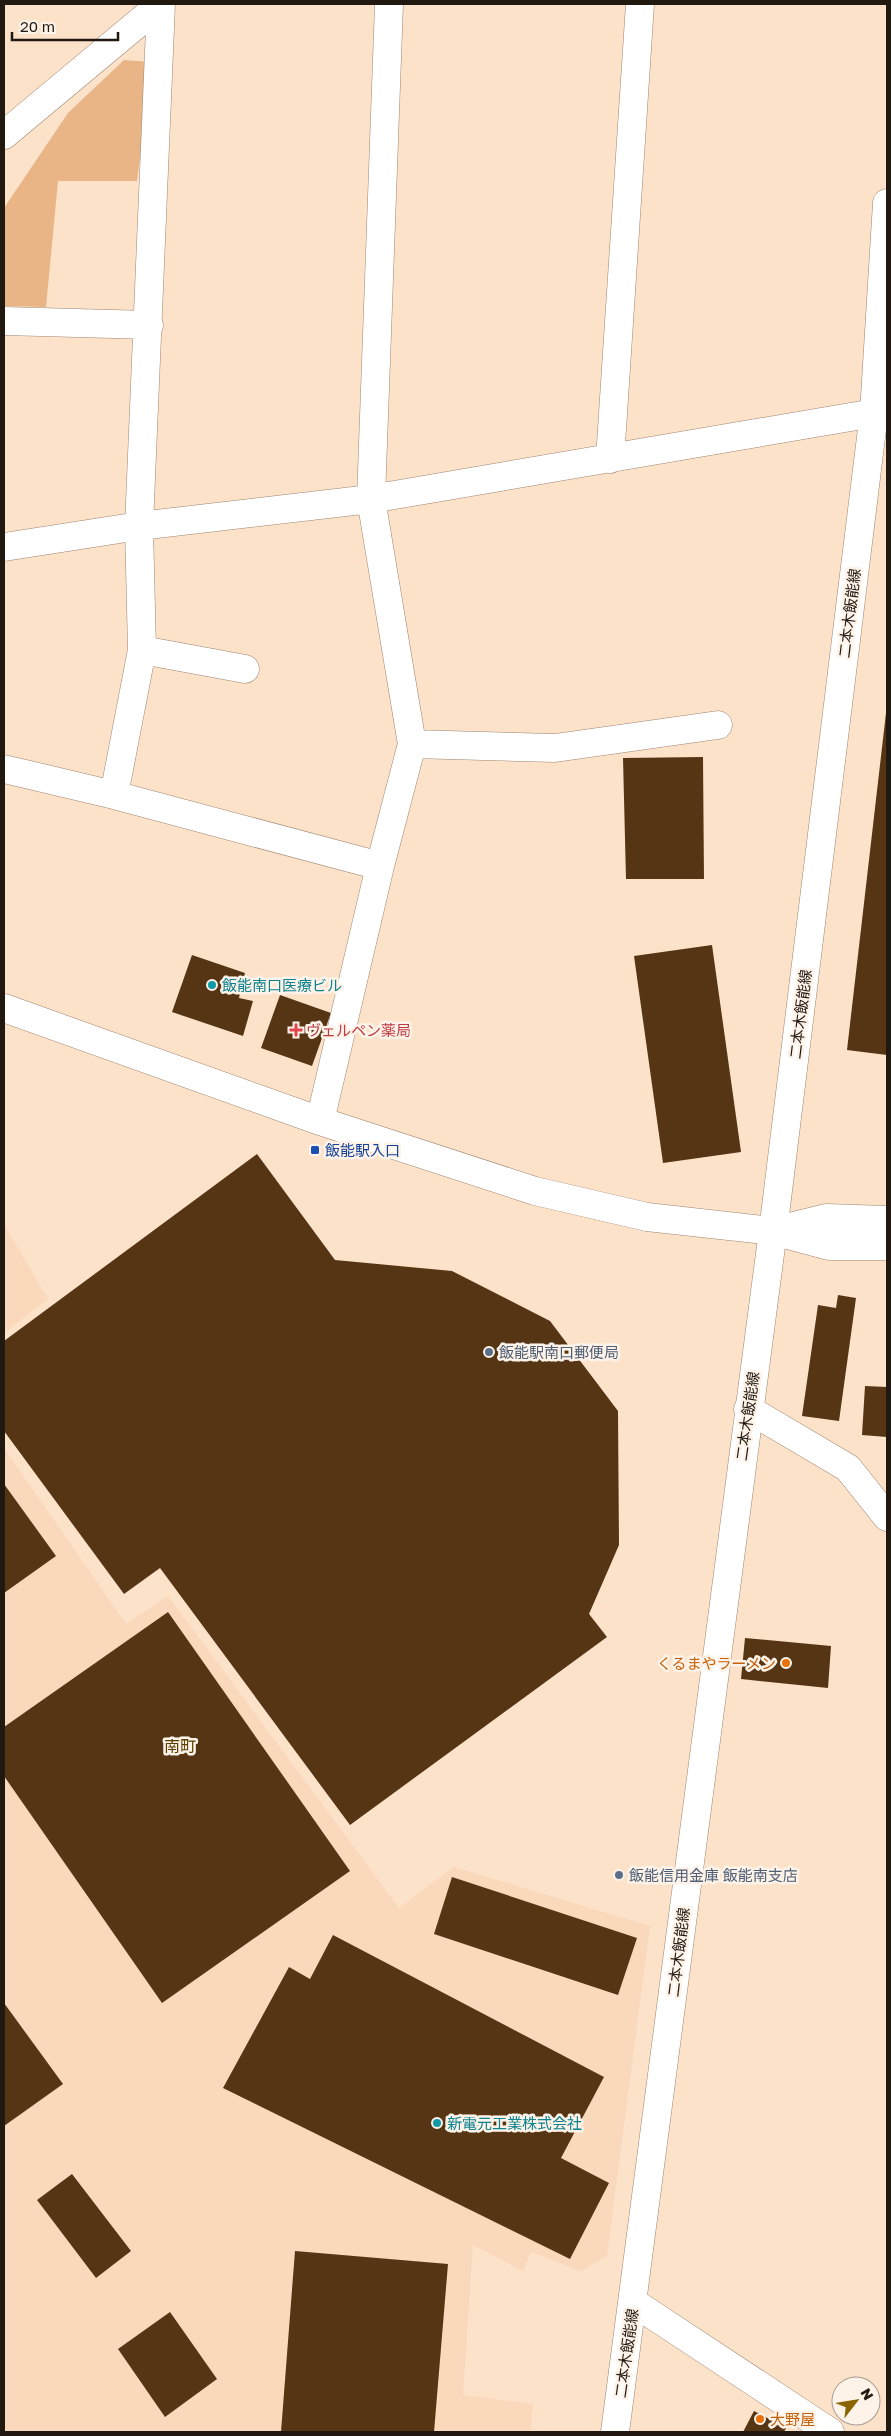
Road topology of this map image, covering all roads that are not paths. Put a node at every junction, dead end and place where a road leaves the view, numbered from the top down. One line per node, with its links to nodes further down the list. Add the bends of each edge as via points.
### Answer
1 (161, 4): 4 (street); 7 (street)
2 (389, 4): 10 (street)
3 (640, 4): 9 (street)
4 (4, 134)
5 (887, 203): 8 (street, 二本木飯能線)
6 (4, 321): 7 (street)
7 (149, 325): 11 (street)
8 (881, 411): 9 (street); 23 (street, 二本木飯能線)
9 (610, 459): 10 (street)
10 (371, 500): 11 (street); 16 (street)
11 (139, 526): 12 (street); 13 (street)
12 (4, 547)
13 (142, 650): 14 (street); 18 (street)
14 (245, 670)
15 (718, 725): 16 (street, via 555,748)
16 (412, 744): 19 (street)
17 (4, 769): 18 (street)
18 (114, 795): 19 (street)
19 (380, 866): 21 (street)
20 (4, 1008): 21 (street)
21 (320, 1121): 23 (street, via 535,1191 648,1217)
22 (887, 1220): 23 (street, via 826,1218)
23 (773, 1231): 24 (street, via 829,1246); 25 (street, 二本木飯能線)
24 (887, 1246)
25 (748, 1409): 26 (street, via 848,1468); 27 (street, 二本木飯能線)
26 (887, 1517)
27 (633, 2302): 28 (street, 二本木飯能線); 29 (street)
28 (615, 2432)
29 (830, 2432)

